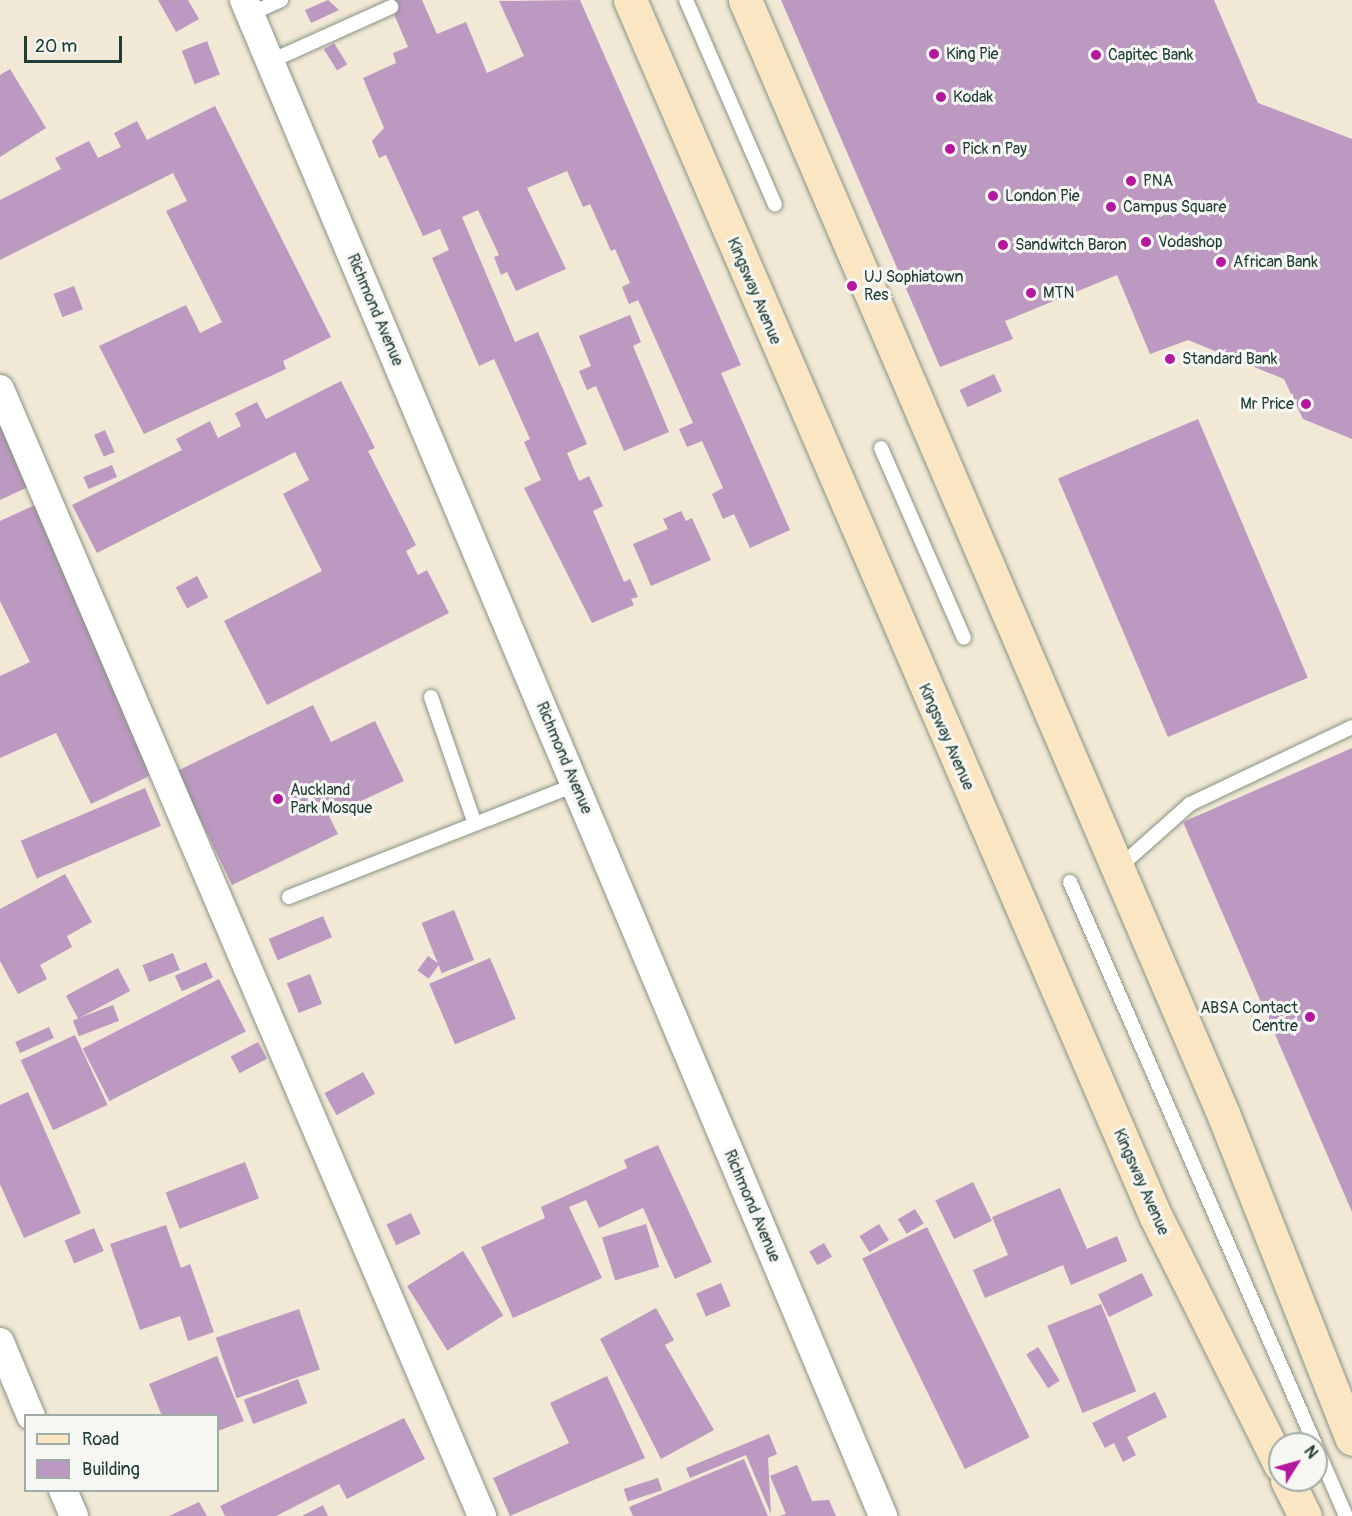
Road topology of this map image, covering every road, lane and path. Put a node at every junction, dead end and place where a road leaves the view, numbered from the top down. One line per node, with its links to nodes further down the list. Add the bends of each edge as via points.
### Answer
1 (281, 0): 6 (lane)
2 (630, 0): 23 (main road, Kingsway Avenue, via 1156,1217)
3 (686, 0): 8 (lane)
4 (745, 0): 16 (main road)
5 (384, 6): 7 (lane)
6 (247, 7): 7 (street, Richmond Avenue)
7 (270, 61): 14 (street, Richmond Avenue)
8 (775, 205)
9 (0, 389): 28 (street)
10 (881, 448): 11 (lane)
11 (964, 638)
12 (431, 696): 15 (lane)
13 (1352, 728): 16 (lane, via 1190,804)
14 (575, 785): 15 (lane); 29 (street, Richmond Avenue)
15 (475, 824): 18 (lane)
16 (1116, 870): 22 (main road, via 1224,1116)
17 (1070, 882): 21 (lane)
18 (289, 897)
19 (0, 1342): 20 (street)
20 (30, 1414)
21 (1309, 1432)
22 (1352, 1439)
23 (1268, 1442)
24 (1328, 1475): 31 (lane)
25 (63, 1492): 27 (street)
26 (1293, 1492): 30 (main road)
27 (74, 1516)
28 (482, 1516)
29 (883, 1516)
30 (1305, 1516)
31 (1346, 1516)

